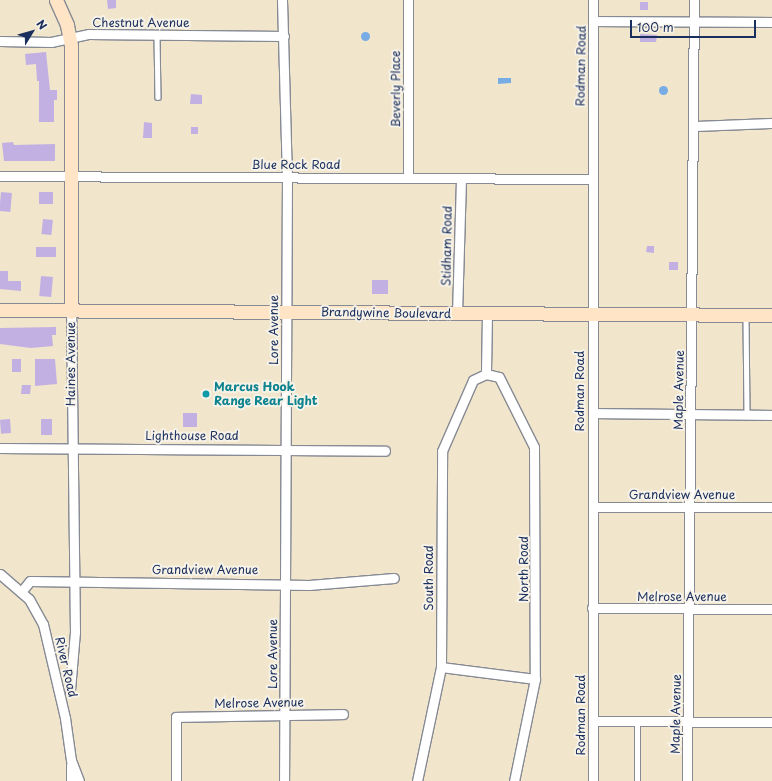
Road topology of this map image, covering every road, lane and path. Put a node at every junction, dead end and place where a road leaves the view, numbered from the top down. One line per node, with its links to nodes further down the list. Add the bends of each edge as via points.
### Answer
1 (56, 0): 11 (street, Haines Avenue)
2 (282, 0): 10 (street, Lore Avenue)
3 (408, 0): 19 (street, Beverly Place)
4 (593, 0): 6 (street, Rodman Road)
5 (694, 0): 7 (street, Maple Avenue)
6 (593, 21): 7 (street); 21 (street, Rodman Road)
7 (694, 22): 8 (street); 15 (street, Maple Avenue)
8 (772, 22)
9 (157, 35): 10 (street, Chestnut Avenue); 11 (street, Chestnut Avenue, via 89,34); 13 (lane)
10 (284, 36): 18 (street, Lore Avenue)
11 (70, 38): 12 (street, Chestnut Avenue, via 51,42); 17 (street, Haines Avenue)
12 (0, 41)
13 (158, 97)
14 (772, 123): 15 (street)
15 (694, 126): 28 (street, Maple Avenue)
16 (0, 176): 17 (street, Blue Rock Road)
17 (73, 176): 18 (street, Blue Rock Road); 23 (street, Haines Avenue)
18 (287, 177): 19 (street, Blue Rock Road); 24 (street, Lore Avenue)
19 (408, 177): 20 (street, Blue Rock Road)
20 (460, 178): 21 (street, Blue Rock Road); 25 (street, Stidham Road)
21 (592, 179): 27 (street, Rodman Road)
22 (0, 310): 23 (street, Brandywine Boulevard)
23 (71, 312): 24 (street, Brandywine Boulevard); 37 (street, Haines Avenue)
24 (286, 312): 25 (street, Brandywine Boulevard); 38 (street, Lore Avenue)
25 (457, 314): 26 (street, Brandywine Boulevard)
26 (487, 314): 27 (street, Brandywine Boulevard); 31 (street)
27 (592, 314): 28 (street, Brandywine Boulevard); 32 (street, Rodman Road)
28 (692, 314): 29 (street, Brandywine Boulevard); 33 (street, Maple Avenue)
29 (746, 315): 30 (street, Brandywine Boulevard); 34 (lane)
30 (772, 315)
31 (486, 374): 51 (street, South Road, via 473,380 442,451); 52 (street, North Road, via 499,377 534,447)
32 (593, 413): 33 (street); 40 (street, Rodman Road)
33 (691, 414): 34 (street); 41 (street, Maple Avenue)
34 (747, 414): 35 (street)
35 (772, 415)
36 (0, 448): 37 (street, Lighthouse Road)
37 (71, 448): 38 (street, Lighthouse Road); 45 (street, Haines Avenue)
38 (284, 449): 39 (street, Lighthouse Road); 46 (street, Lore Avenue)
39 (385, 451)
40 (592, 507): 41 (street, Grandview Avenue); 48 (street, Rodman Road)
41 (690, 507): 42 (street, Grandview Avenue); 49 (street, Maple Avenue)
42 (772, 507)
43 (0, 574): 47 (street, River Road)
44 (394, 578): 46 (street, Grandview Avenue, via 324,584)
45 (74, 581): 46 (street, Grandview Avenue); 47 (street, Grandview Avenue, via 30,581); 53 (street, Haines Avenue, via 75,632)
46 (285, 583): 55 (street, Lore Avenue)
47 (21, 592): 60 (street, River Road, via 35,608 46,633 66,718)
48 (592, 608): 49 (street, Melrose Avenue); 56 (street, Rodman Road)
49 (689, 609): 50 (street, Melrose Avenue); 58 (street, Maple Avenue)
50 (772, 609)
51 (441, 667): 52 (street); 65 (street, South Road)
52 (535, 679): 66 (street, North Road)
53 (70, 690)
54 (343, 714): 55 (street, Melrose Avenue)
55 (285, 715): 63 (street, Melrose Avenue, via 176,717); 64 (street, Lore Avenue)
56 (594, 721): 57 (street); 67 (street, Rodman Road)
57 (637, 722): 58 (street); 68 (lane)
58 (688, 722): 59 (street); 69 (street, Maple Avenue)
59 (772, 722)
60 (72, 760): 61 (street); 62 (street, River Road)
61 (71, 781)
62 (79, 781)
63 (176, 781)
64 (284, 781)
65 (417, 781)
66 (514, 781)
67 (593, 781)
68 (637, 781)
69 (687, 781)

